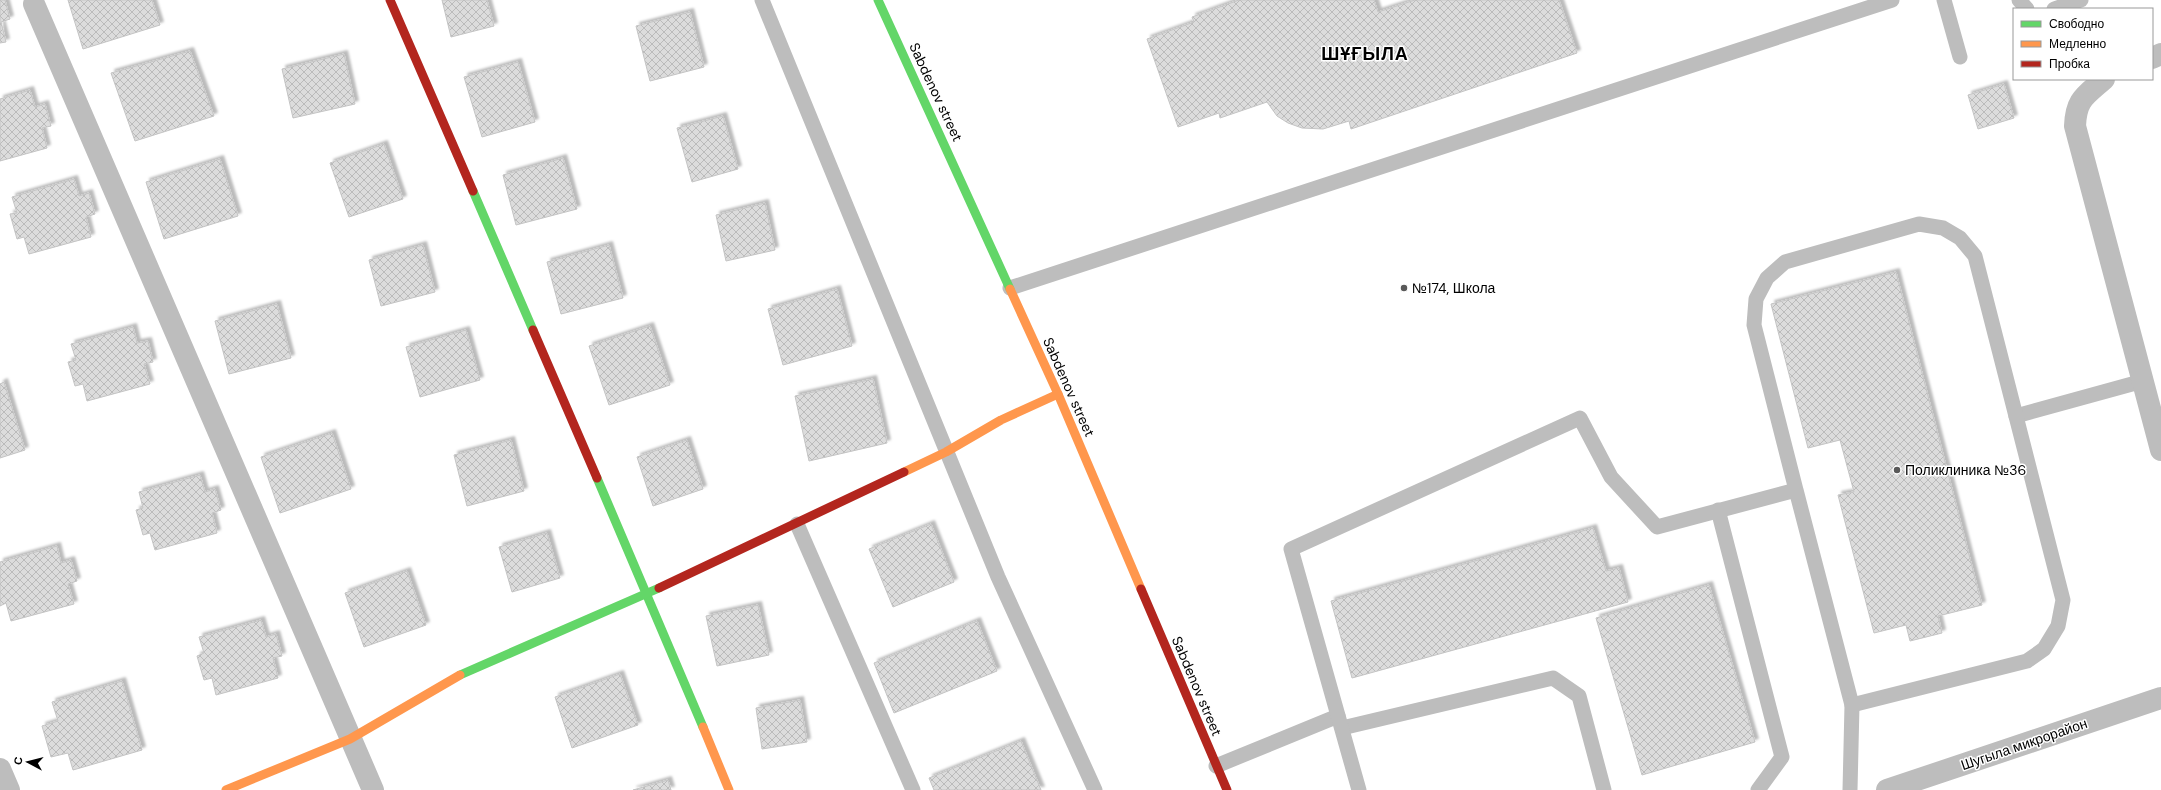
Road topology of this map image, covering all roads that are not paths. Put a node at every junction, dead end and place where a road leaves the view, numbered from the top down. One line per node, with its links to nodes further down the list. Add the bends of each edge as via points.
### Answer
1 (390, 0): 22 (street)
2 (762, 0): 18 (lane)
3 (878, 0): 13 (street, Sabdenov street)
4 (1892, 0): 13 (lane)
5 (1944, 0): 11 (lane)
6 (2019, 0): 9 (lane)
7 (2081, 0): 10 (lane)
8 (34, 4): 26 (street)
9 (2026, 8)
10 (2057, 8)
11 (1960, 57)
12 (2103, 80): 14 (street, via 2080,101 2075,113 2075,126)
13 (1010, 288): 15 (street, Sabdenov street)
14 (2143, 381): 16 (lane); 17 (street)
15 (1058, 394): 18 (street, via 1001,420); 27 (street, Sabdenov street)
16 (2016, 416): 19 (lane, via 1975,256 1960,238 1943,228 1919,224 1785,262 1767,278 1756,299 1754,325); 24 (lane, via 2063,600 2058,626 2044,650 2027,661)
17 (2161, 450)
18 (946, 452): 21 (street); 34 (lane, via 998,578)
19 (1796, 490): 20 (lane); 24 (lane)
20 (1718, 510): 25 (lane, via 1657,526 1611,477 1580,418 1291,549); 38 (lane, via 1782,757)
21 (797, 524): 22 (street); 33 (lane)
22 (647, 594): 26 (street, via 450,678); 32 (street)
23 (2161, 698): 40 (street, Шугыла микрорайон)
24 (1852, 705): 39 (lane)
25 (1340, 722): 27 (lane); 36 (lane); 37 (lane, via 1553,678 1579,696)
26 (350, 740): 30 (street); 31 (street)
27 (1216, 766): 35 (street, Sabdenov street)
28 (0, 769): 29 (street)
29 (9, 790)
30 (226, 790)
31 (373, 790)
32 (729, 790)
33 (913, 790)
34 (1094, 790)
35 (1227, 790)
36 (1359, 790)
37 (1604, 790)
38 (1758, 790)
39 (1850, 790)
40 (1887, 790)

